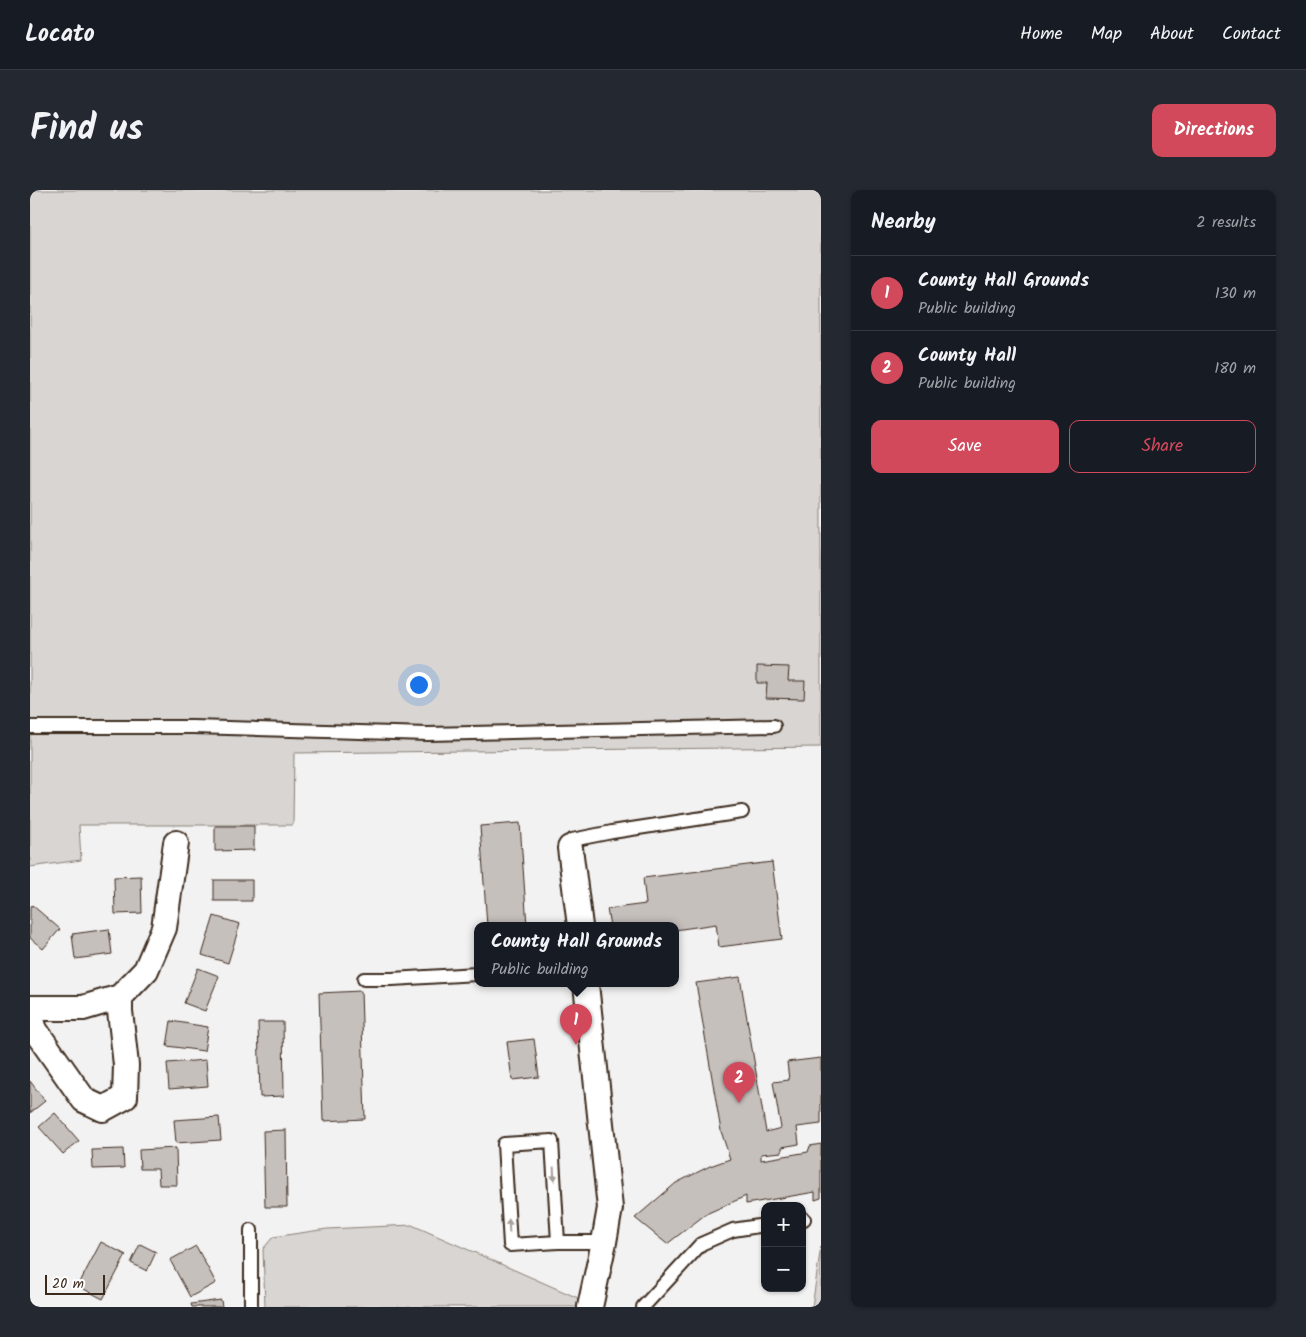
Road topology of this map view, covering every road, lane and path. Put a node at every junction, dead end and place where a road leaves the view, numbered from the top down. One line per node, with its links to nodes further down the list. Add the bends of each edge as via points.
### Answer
1 (774, 726): 2 (lane, via 428,734 193,727)
2 (30, 727)
3 (742, 812): 5 (lane, via 572,840)
4 (176, 843): 10 (street, via 164,928 146,970)
5 (570, 848): 6 (street)
6 (579, 922)
7 (474, 974): 8 (lane)
8 (364, 979)
9 (586, 987): 16 (street, via 610,1208)
10 (120, 997): 11 (street, via 83,1008); 12 (street, via 126,1065 125,1097 103,1109 84,1100 35,1030)
11 (30, 1008)
12 (30, 1014)
13 (761, 1226): 19 (lane, via 733,1230 701,1244)
14 (251, 1230): 17 (lane)
15 (558, 1242): 15 (lane, one-way to 15, via 510,1245 504,1144 552,1141); 16 (lane)
16 (604, 1242): 18 (street)
17 (251, 1307)
18 (590, 1307)
19 (643, 1307)

